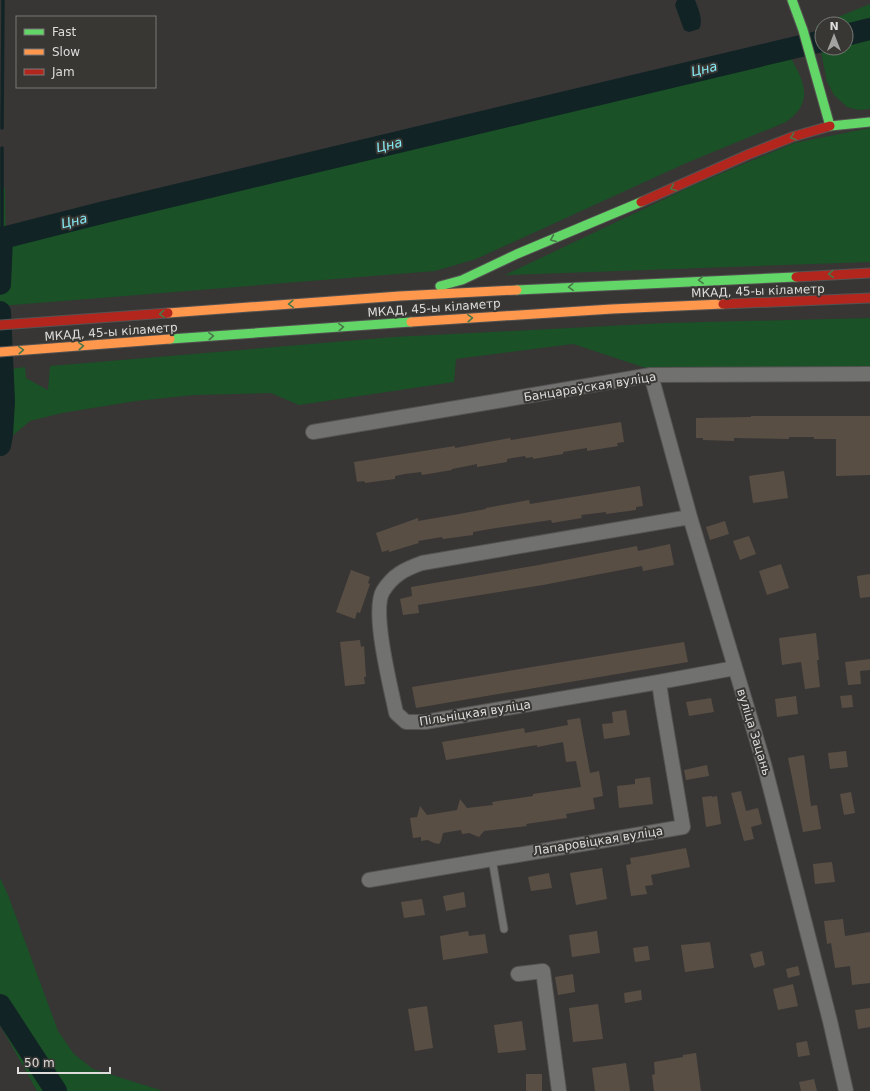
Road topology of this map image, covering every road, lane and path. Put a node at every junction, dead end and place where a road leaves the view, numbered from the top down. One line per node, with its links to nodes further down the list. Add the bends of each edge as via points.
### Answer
1 (792, 0): 3 (main road)
2 (870, 122): 3 (main road)
3 (830, 126): 5 (main road, one-way to 5, via 792,137 747,155 462,280)
4 (870, 273): 5 (main road, МКАД, 45-ы кіламетр, one-way to 5)
5 (400, 296): 7 (main road, МКАД, 45-ы кіламетр, one-way to 7)
6 (870, 298): 8 (main road, МКАД, 45-ы кіламетр, one-way to 6, via 612,309)
7 (0, 325)
8 (0, 352)
9 (870, 374): 10 (street, Банцараўская вуліца)
10 (651, 375): 11 (street, Банцараўская вуліца); 12 (street, вуліца Зацань)
11 (313, 432)
12 (690, 517): 13 (street, вуліца Зацань); 14 (street, Пільніцкая вуліца, via 422,563 404,570 393,579 382,592 379,606 379,622 396,713 406,722 425,722)
13 (735, 668): 14 (street, Пільніцкая вуліца); 20 (street, вуліца Зацань, via 764,764)
14 (659, 682): 15 (street, Лапаровіцкая вуліца, via 683,827)
15 (492, 859): 16 (street, Лапаровіцкая вуліца); 17 (lane)
16 (369, 880)
17 (504, 929)
18 (518, 974): 19 (street, via 543,971)
19 (559, 1091)
20 (846, 1091)

